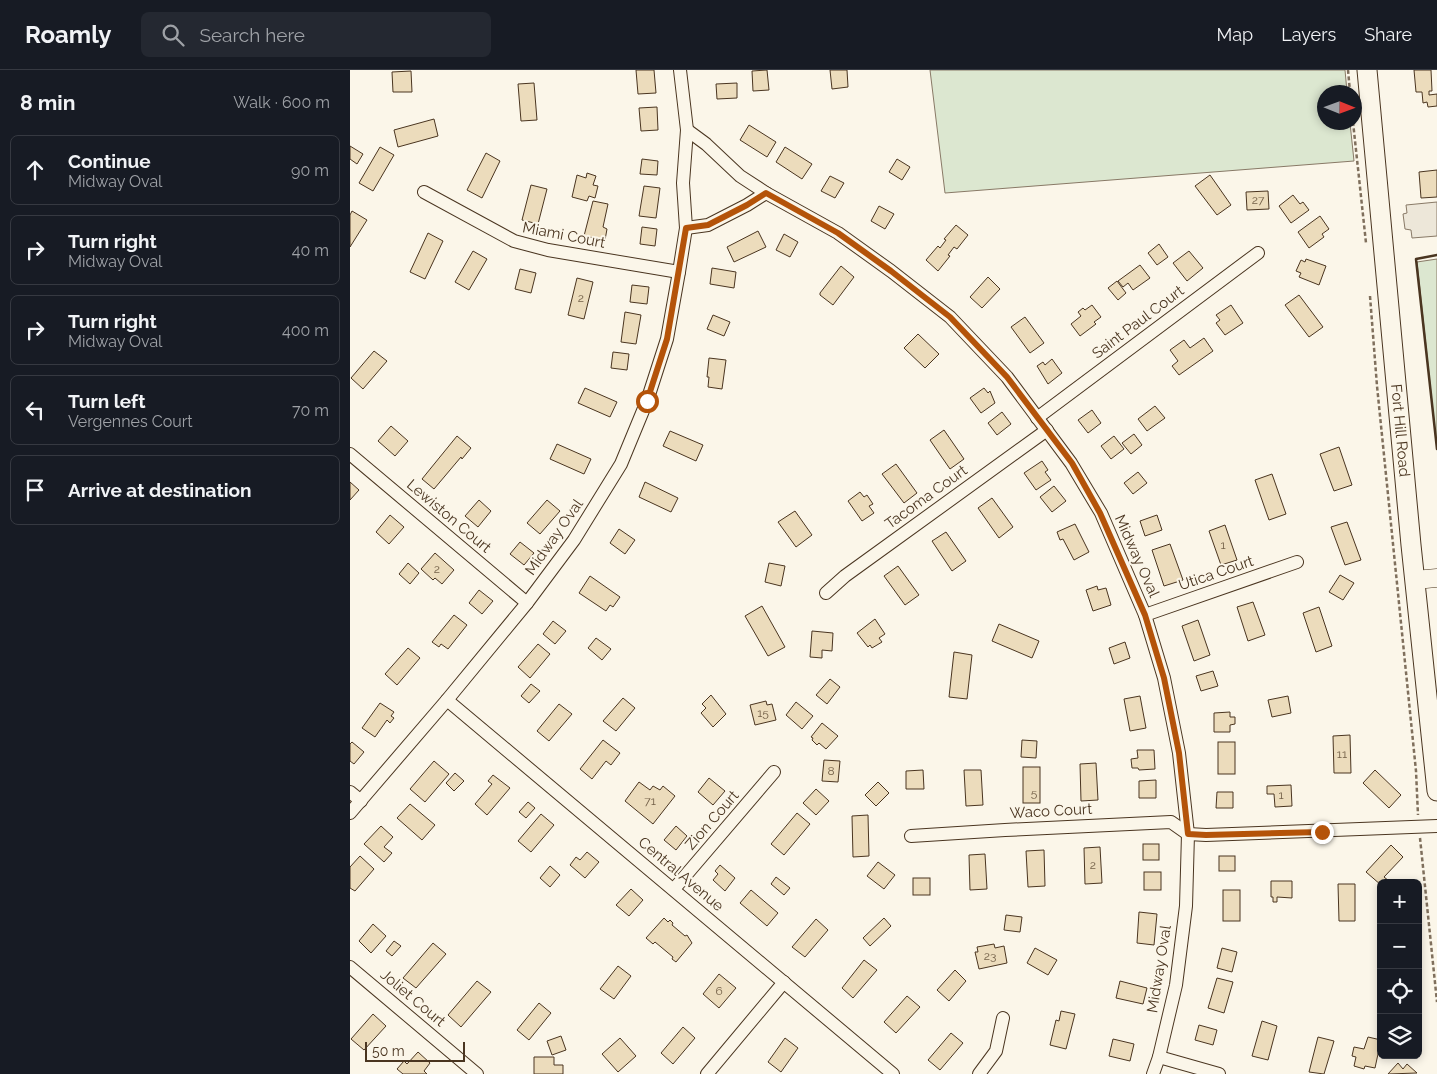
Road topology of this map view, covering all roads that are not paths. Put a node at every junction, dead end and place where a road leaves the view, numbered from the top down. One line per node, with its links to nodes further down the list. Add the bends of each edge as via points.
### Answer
1 (680, 70): 3 (street)
2 (1368, 70): 14 (main road, Fort Hill Road)
3 (687, 130): 5 (street, Midway Oval, via 740,176); 6 (street, Midway Oval, via 683,183)
4 (424, 192): 8 (street, Miami Court, via 514,241 548,250)
5 (766, 193): 6 (street, via 708,225); 9 (street, Midway Oval, via 838,233 950,317 1007,377)
6 (686, 228): 8 (street, Midway Oval)
7 (1258, 253): 9 (street, Saint Paul Court)
8 (680, 272): 16 (street, Midway Oval, via 667,339 647,401 621,464 574,540)
9 (1037, 418): 10 (street, Midway Oval)
10 (1047, 430): 15 (street, Tacoma Court); 17 (street, Midway Oval, via 1072,463 1100,513)
11 (350, 454): 16 (street, Lewiston Court)
12 (1297, 562): 17 (street, Utica Court)
13 (1437, 578): 14 (main road)
14 (1415, 580): 20 (main road, Fort Hill Road)
15 (826, 593)
16 (527, 603): 18 (street, Midway Oval)
17 (1145, 615): 25 (street, Midway Oval, via 1164,678 1179,753)
18 (447, 700): 22 (street, Midway Oval); 27 (street, Central Avenue)
19 (774, 772): 27 (street, Zion Court)
20 (1437, 791)
21 (350, 792): 22 (street)
22 (361, 801): 23 (street, Midway Oval)
23 (350, 813)
24 (1437, 826): 25 (street)
25 (1188, 834): 26 (street, Waco Court, via 1171,822); 31 (street, Midway Oval, via 1186,906 1176,984)
26 (911, 836)
27 (674, 889): 29 (street, Central Avenue)
28 (350, 966): 32 (street, Joliet Court)
29 (784, 982): 33 (street); 34 (street, Central Avenue)
30 (1003, 1018): 35 (street, via 996,1052)
31 (1159, 1057): 36 (street, Midway Oval); 37 (street)
32 (478, 1074)
33 (707, 1074)
34 (893, 1074)
35 (979, 1074)
36 (1152, 1074)
37 (1219, 1074)

